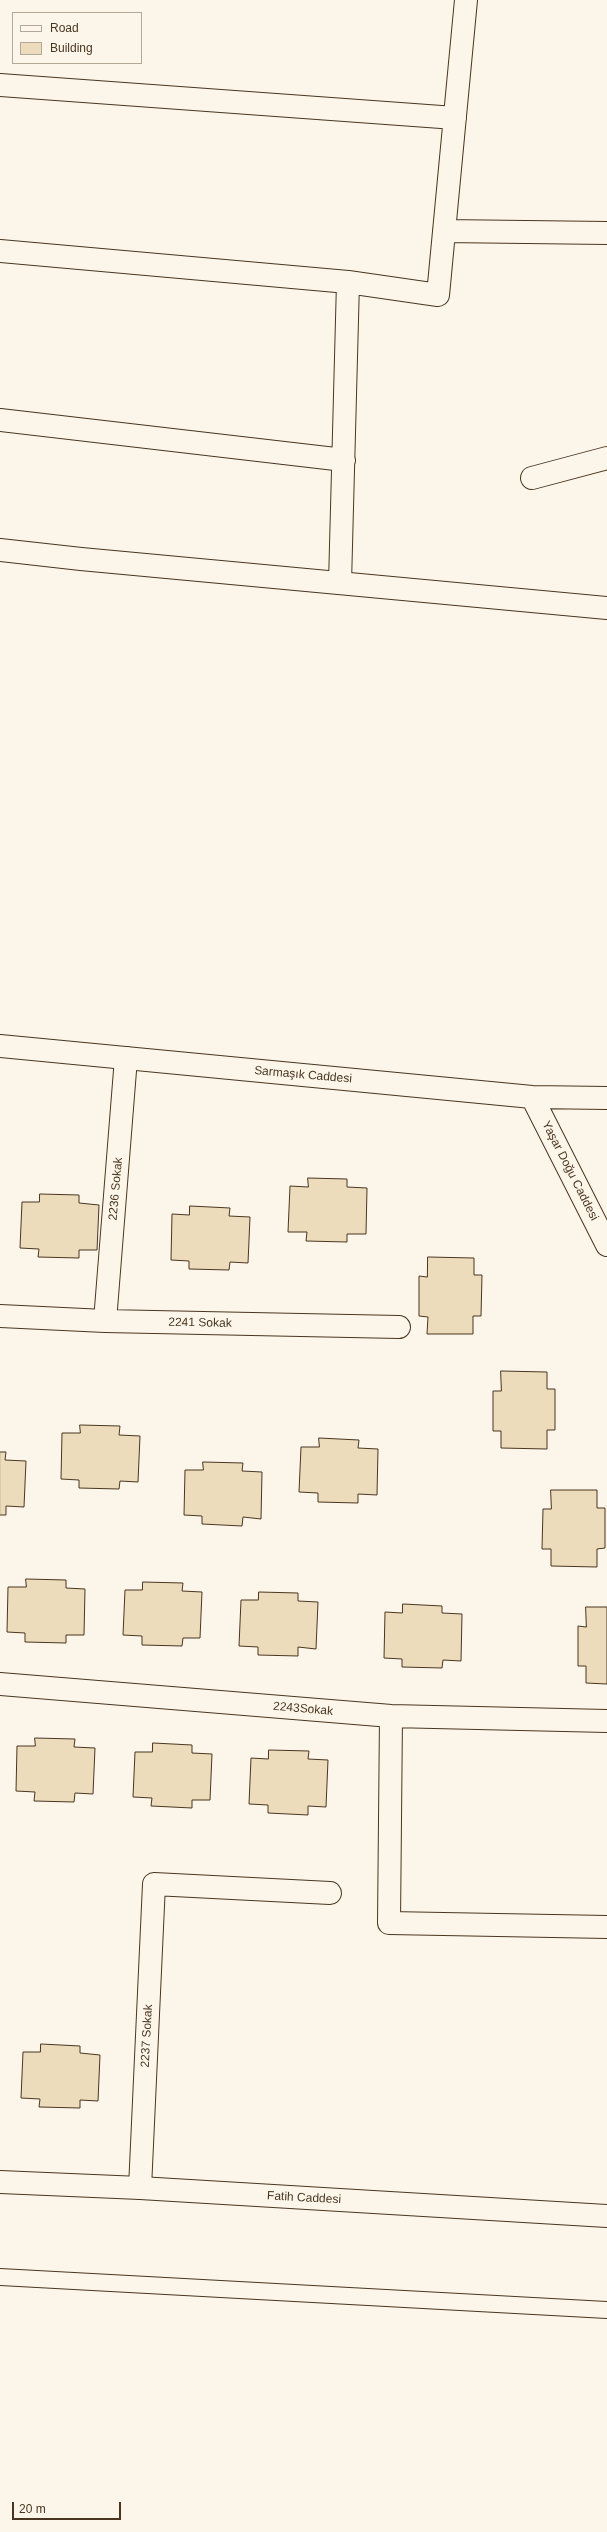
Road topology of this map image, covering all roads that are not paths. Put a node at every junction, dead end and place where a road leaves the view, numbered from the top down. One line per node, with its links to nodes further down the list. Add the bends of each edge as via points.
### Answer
1 (466, 0): 3 (street)
2 (0, 85): 3 (street)
3 (454, 118): 4 (street)
4 (444, 231): 5 (street); 7 (street, via 438,295)
5 (607, 233)
6 (0, 251): 7 (street)
7 (348, 282): 10 (street)
8 (0, 420): 10 (street)
9 (607, 458): 11 (street)
10 (344, 460): 13 (street)
11 (532, 478)
12 (0, 550): 13 (street)
13 (340, 583): 14 (street)
14 (607, 608)
15 (0, 1046): 16 (street, Sarmaşık Caddesi)
16 (126, 1058): 17 (street, Sarmaşık Caddesi); 21 (street, 2236 Sokak)
17 (532, 1097): 18 (street, Sarmaşık Caddesi); 19 (street, Yaşar Doğu Caddesi)
18 (607, 1098)
19 (607, 1245)
20 (0, 1316): 21 (street, 2241 Sokak)
21 (105, 1321): 22 (street, 2241 Sokak)
22 (399, 1327)
23 (0, 1684): 24 (street, 2243Sokak)
24 (391, 1716): 25 (street, 2243Sokak); 27 (street, via 389,1923)
25 (607, 1721)
26 (330, 1892): 29 (street, 2237 Sokak, via 154,1884)
27 (607, 1927)
28 (0, 2182): 29 (street, Fatih Caddesi)
29 (140, 2188): 30 (street, Fatih Caddesi)
30 (607, 2216)
31 (0, 2277): 32 (lane)
32 (607, 2310)

